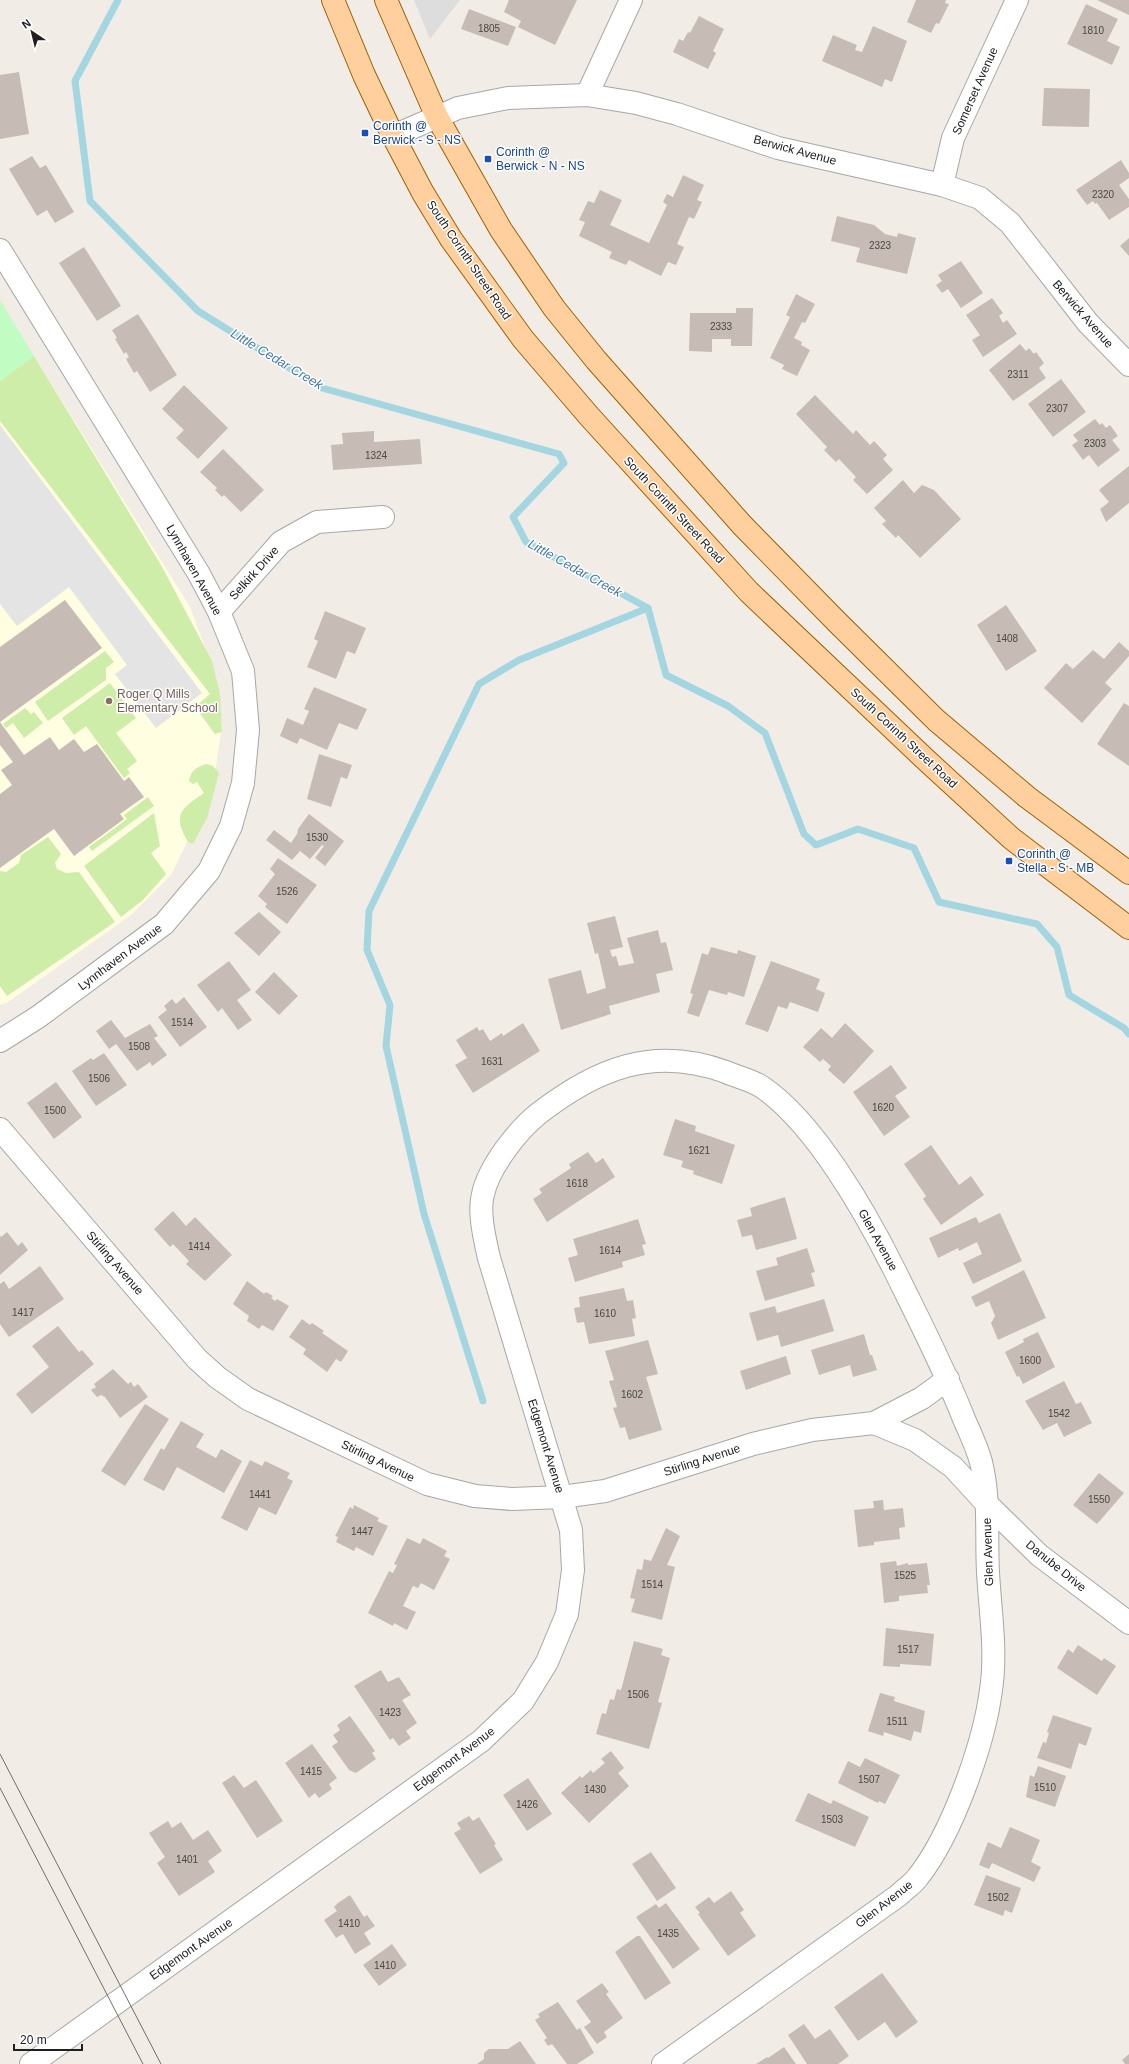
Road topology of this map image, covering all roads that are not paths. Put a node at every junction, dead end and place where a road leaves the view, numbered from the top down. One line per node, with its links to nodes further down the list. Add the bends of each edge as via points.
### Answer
1 (333, 0): 7 (main road, South Corinth Street Road)
2 (386, 0): 6 (main road)
3 (631, 0): 5 (street)
4 (1017, 0): 8 (street, Somerset Avenue, via 954,138)
5 (587, 95): 6 (street, Berwick Avenue, via 508,98 458,108); 8 (street, Berwick Avenue, via 636,103 677,114 778,148)
6 (437, 117): 7 (street, Berwick Avenue); 13 (main road, via 501,230 554,308 596,360 742,525 936,720 1027,796)
7 (393, 136): 14 (main road, South Corinth Street Road, via 451,239 523,339 622,454 750,592 1011,838)
8 (942, 185): 10 (street, Berwick Avenue, via 980,198 1010,223 1088,323)
9 (0, 250): 12 (street, Lynnhaven Avenue, via 199,574)
10 (1129, 365)
11 (383, 517): 12 (street, Selkirk Drive, via 317,522 281,542)
12 (219, 612): 15 (street, Lynnhaven Avenue, via 242,671 248,730 243,783 231,826 209,871 164,924 38,1017)
13 (1129, 873)
14 (1129, 928)
15 (0, 1041)
16 (638, 1062): 18 (street, Glen Avenue, via 675,1061 709,1066 760,1086 797,1117 827,1156 877,1236); 20 (street, Edgemont Avenue, via 598,1075 562,1096 529,1121 497,1162 482,1194 483,1229 489,1258)
17 (0, 1129): 20 (street, Stirling Avenue, via 197,1359 248,1399 427,1484 475,1496 512,1499)
18 (948, 1379): 19 (street, Stirling Avenue, via 922,1398); 21 (street, Glen Avenue, via 981,1461)
19 (874, 1423): 20 (street, Stirling Avenue, via 812,1430 752,1444 605,1491); 21 (street, Stirling Avenue, via 915,1440 953,1466)
20 (562, 1497): 23 (street, Edgemont Avenue, via 571,1530 573,1570 567,1614 547,1662 523,1701 481,1741)
21 (986, 1503): 22 (street, Danube Drive, via 1039,1555); 24 (street, Glen Avenue, via 993,1631 991,1690 977,1753 956,1810 933,1854 917,1878 899,1895)
22 (1129, 1623)
23 (31, 2064)
24 (663, 2064)

